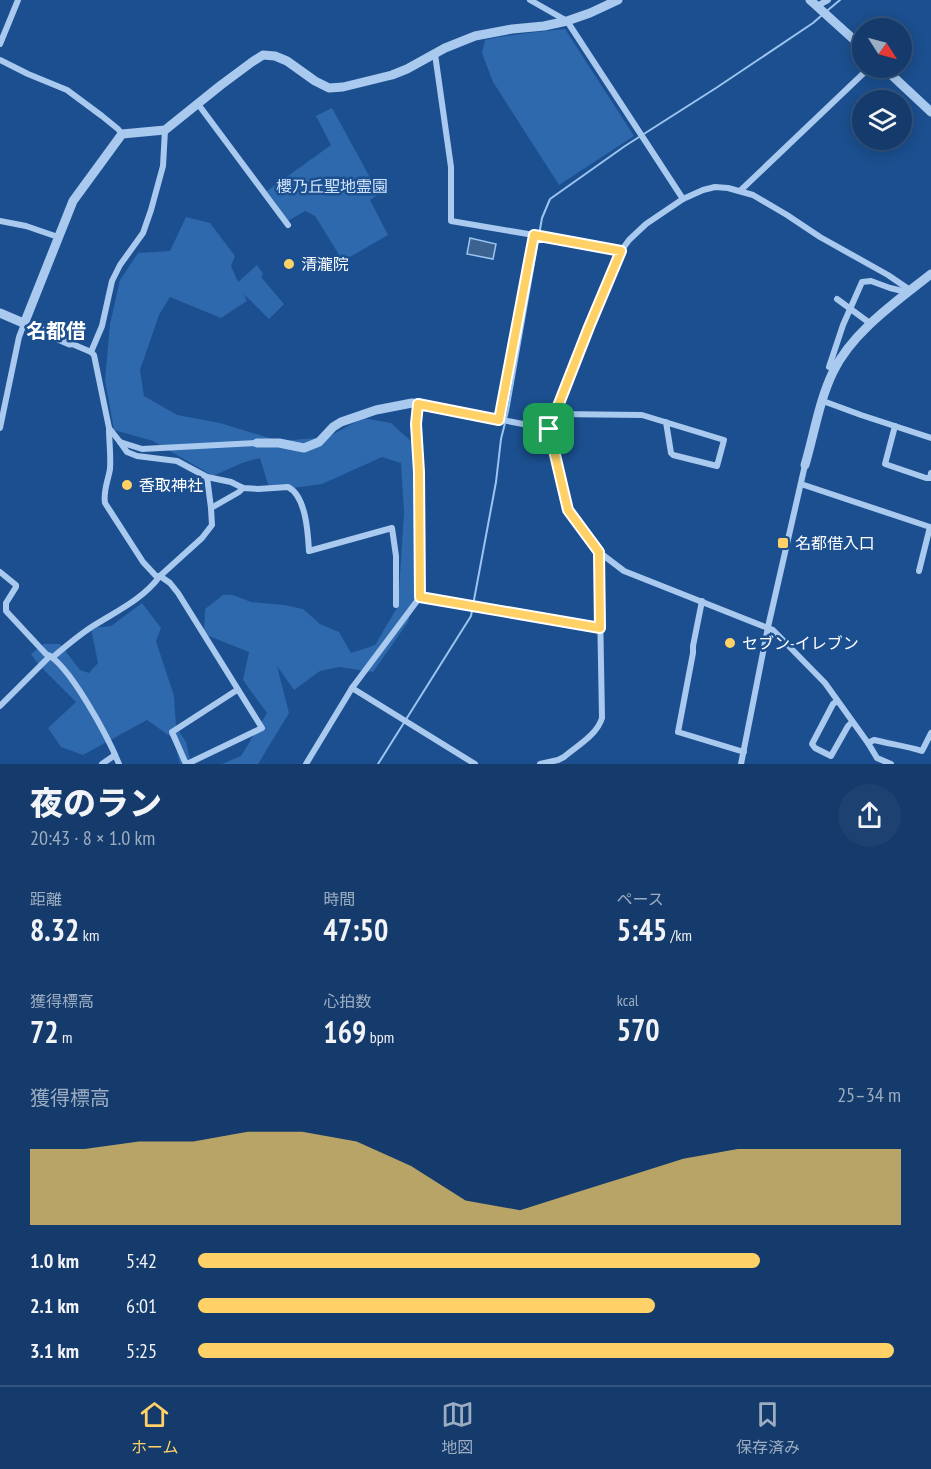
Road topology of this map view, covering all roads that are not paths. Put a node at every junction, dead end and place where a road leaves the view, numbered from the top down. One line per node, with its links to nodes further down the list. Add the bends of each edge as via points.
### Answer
1 (18, 0): 8 (street)
2 (530, 0): 6 (street)
3 (618, 0): 6 (street)
4 (828, 0): 5 (street)
5 (814, 3): 7 (street)
6 (567, 21): 9 (street, via 475,36); 18 (street)
7 (852, 38)
8 (0, 44)
9 (435, 54): 13 (street, via 392,75 329,88 275,56 263,55); 21 (street, via 451,167 452,221)
10 (0, 60): 16 (street, via 67,90)
11 (858, 78): 17 (street)
12 (895, 78): 14 (street)
13 (198, 104): 15 (street); 20 (street)
14 (931, 112)
15 (165, 130): 16 (street); 32 (street, via 163,166 151,210 143,233 112,280 102,327)
16 (122, 134): 22 (street, via 73,201)
17 (741, 190): 18 (street, via 715,187); 25 (street, via 866,262)
18 (684, 199): 23 (street, via 636,232)
19 (0, 221): 22 (street)
20 (288, 225)
21 (536, 235): 23 (street); 37 (street)
22 (58, 237): 29 (street)
23 (621, 251): 36 (street)
24 (931, 274): 25 (street)
25 (908, 291): 27 (street, via 862,282); 30 (street)
26 (837, 299): 27 (street)
27 (850, 309): 30 (street); 33 (street)
28 (0, 314): 29 (street)
29 (24, 324): 31 (street); 40 (street)
30 (871, 324): 34 (street, via 834,370)
31 (70, 344): 32 (street)
32 (91, 352): 41 (street)
33 (829, 368)
34 (823, 401): 39 (street); 46 (street)
35 (418, 404): 37 (street); 45 (street, via 347,419 319,442 304,448 279,442); 56 (street)
36 (555, 414): 38 (street, via 642,415); 42 (street)
37 (501, 420): 42 (street)
38 (666, 422): 38 (street, via 724,440 717,466 670,453)
39 (895, 426): 43 (street); 47 (street, via 885,464 926,478)
40 (0, 428)
41 (109, 428): 44 (street); 55 (street, via 110,470 105,503 143,562)
42 (549, 429): 52 (street, via 568,510)
43 (931, 438)
44 (120, 442): 45 (street, via 142,449); 48 (street, via 127,452 177,461)
45 (257, 443)
46 (805, 465): 49 (street)
47 (931, 473)
48 (207, 477): 50 (street); 51 (street)
49 (801, 484): 53 (street, via 930,527); 59 (street)
50 (243, 488): 51 (street); 58 (street, via 288,488 295,492 304,515 309,551 392,528)
51 (211, 508): 55 (street, via 212,525)
52 (599, 552): 57 (street, via 624,571); 60 (street)
53 (919, 571)
54 (0, 572): 61 (street, via 16,585 6,611)
55 (160, 576): 61 (street, via 133,602); 63 (street, via 178,594)
56 (420, 597): 60 (street); 62 (street)
57 (702, 601): 59 (street); 69 (street, via 678,732)
58 (396, 605)
59 (768, 627): 64 (street, via 812,668); 69 (street)
60 (600, 628): 76 (street, via 602,722 564,757)
61 (52, 657): 65 (street); 70 (street, via 81,693)
62 (352, 688): 74 (street); 75 (street)
63 (237, 690): 73 (street, via 172,732); 73 (street, via 262,728)
64 (837, 701): 66 (street); 66 (street, via 812,744 831,756)
65 (0, 706)
66 (852, 722): 68 (street)
67 (930, 738): 68 (street, via 922,751 874,740)
68 (868, 743): 78 (street, via 878,758)
69 (744, 752): 77 (street)
70 (115, 755): 71 (street); 72 (street)
71 (102, 764)
72 (119, 764)
73 (187, 764)
74 (306, 764)
75 (475, 764)
76 (540, 764)
77 (741, 764)
78 (891, 764)

